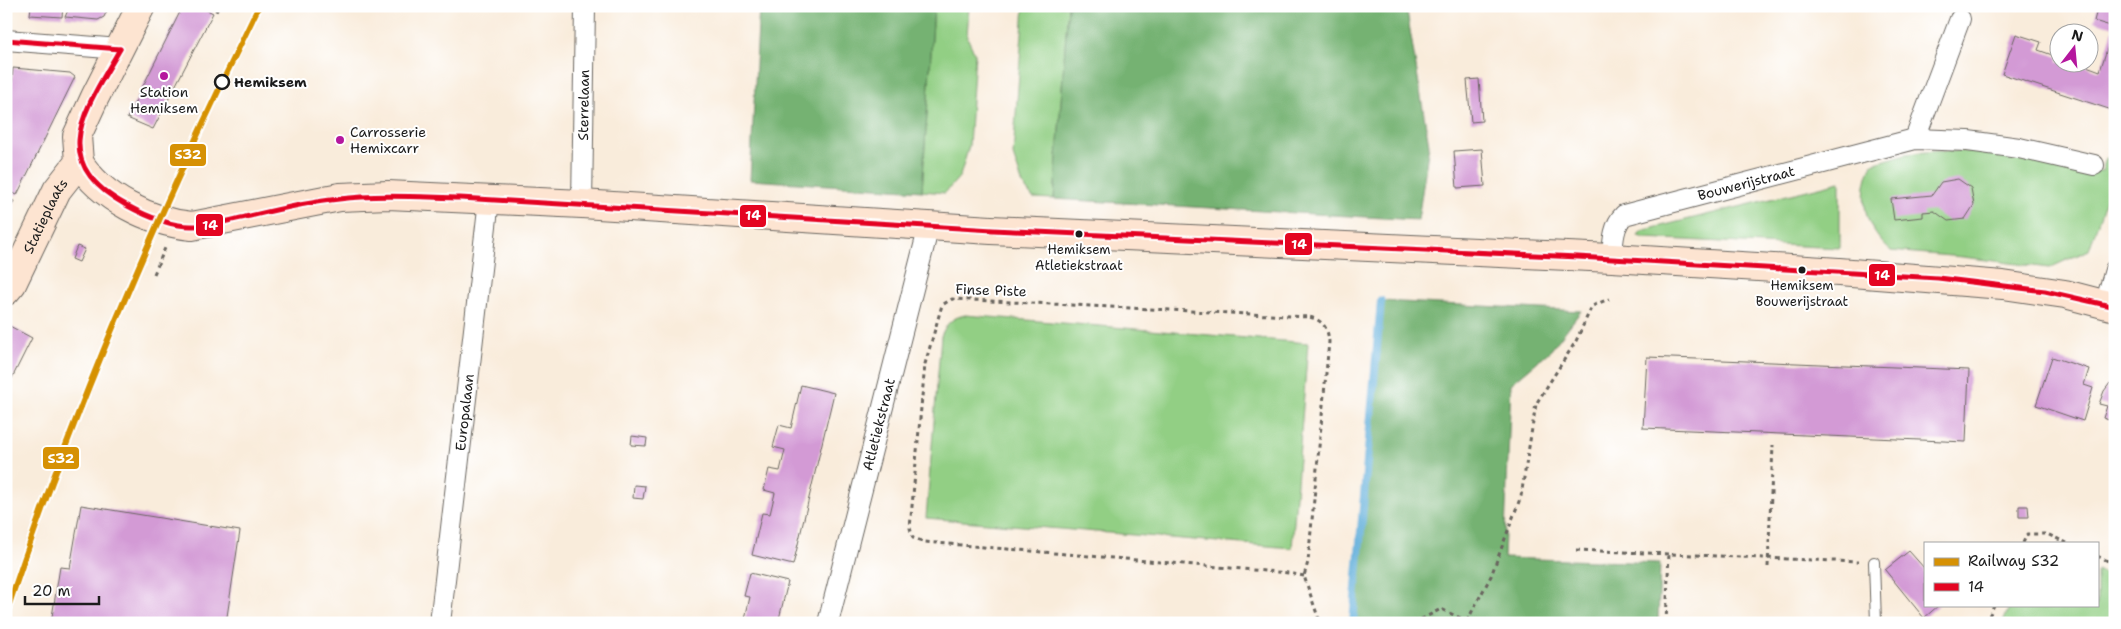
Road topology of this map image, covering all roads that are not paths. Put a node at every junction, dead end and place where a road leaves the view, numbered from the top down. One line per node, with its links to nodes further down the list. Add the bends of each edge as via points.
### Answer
1 (141, 6): 5 (street)
2 (585, 6): 10 (street, Sterrelaan)
3 (1960, 18): 6 (street)
4 (6, 40): 5 (street)
5 (120, 49): 7 (street, via 77,136)
6 (1915, 139): 8 (street, Bouwerijstraat, via 1968,141 2019,148); 12 (street, Bouwerijstraat, via 1624,214 1614,235)
7 (79, 162): 9 (street, via 89,178 105,192 176,225 192,226 340,197 388,195); 14 (street, Statieplaats, via 57,190)
8 (2094, 165)
9 (489, 200): 10 (street); 17 (street, Europalaan)
10 (582, 204): 11 (street)
11 (930, 226): 12 (street); 18 (street, Atletiekstraat)
12 (1612, 258): 15 (street, via 1942,279 2041,290)
13 (2115, 270): 15 (street)
14 (6, 291)
15 (2110, 305)
16 (1874, 562): 19 (lane)
17 (440, 623)
18 (828, 623)
19 (1876, 623)

